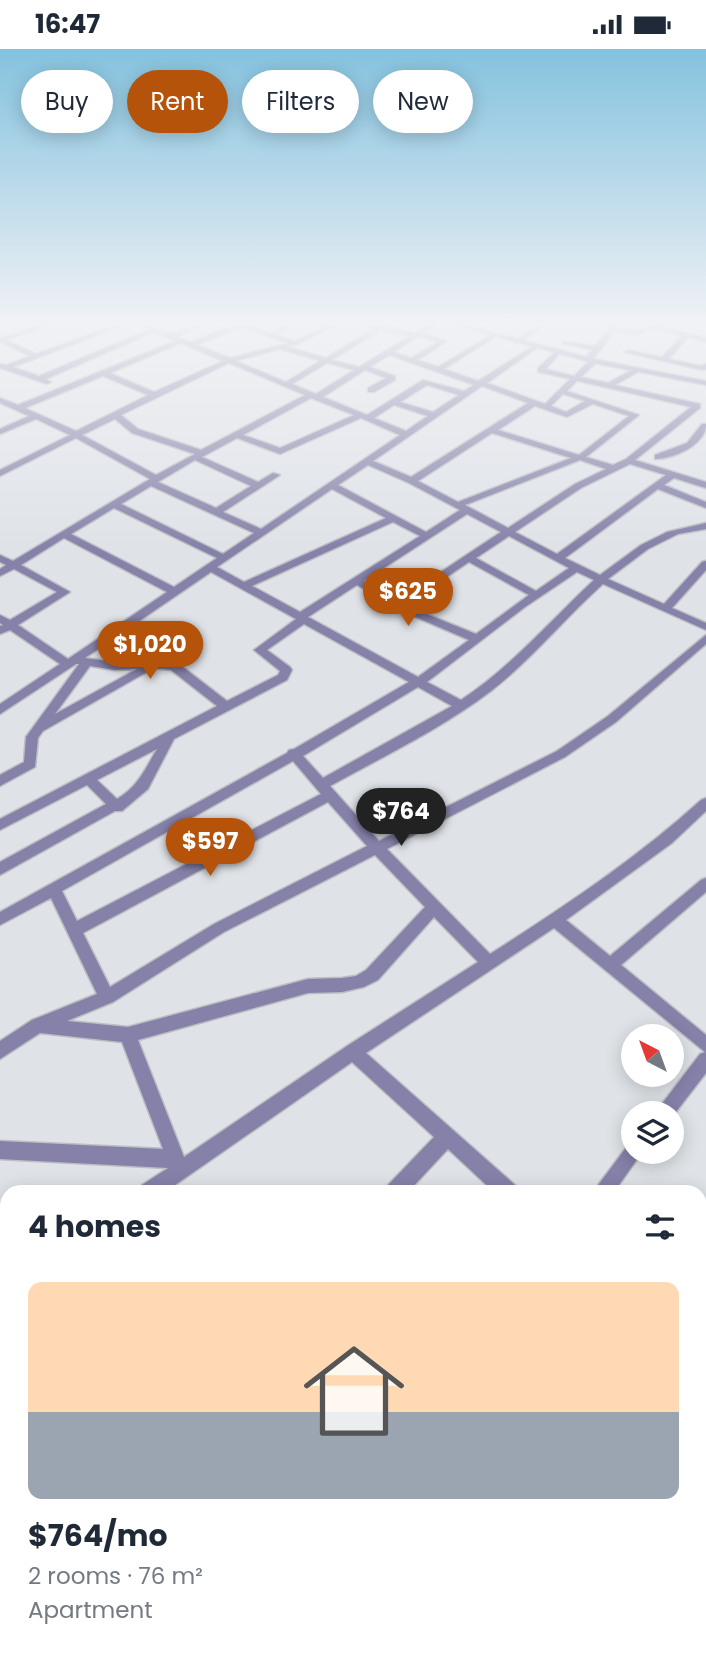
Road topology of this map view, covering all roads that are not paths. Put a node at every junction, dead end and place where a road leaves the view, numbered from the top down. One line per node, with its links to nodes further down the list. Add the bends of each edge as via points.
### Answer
1 (43, 398): 16 (street)
2 (148, 398): 20 (street)
3 (310, 398): 29 (street)
4 (314, 398): 23 (street)
5 (388, 398): 13 (street)
6 (399, 398): 13 (street)
7 (459, 398): 21 (street)
8 (517, 398): 15 (street)
9 (557, 398): 17 (street)
10 (582, 398): 14 (street)
11 (668, 398): 18 (street, via 697,405)
12 (0, 400): 16 (street)
13 (394, 401): 21 (street); 23 (street)
14 (592, 401): 17 (street, via 568,415); 33 (street, via 635,415)
15 (533, 404): 17 (street); 25 (street)
16 (19, 408): 22 (street)
17 (545, 408)
18 (693, 410): 19 (street); 36 (street)
19 (706, 414)
20 (115, 415): 27 (street); 32 (street, via 135,431)
21 (434, 415): 28 (street)
22 (36, 416): 26 (street); 27 (street)
23 (363, 417): 28 (street); 29 (street, via 280,451)
24 (705, 426): 30 (street)
25 (493, 431): 33 (street); 42 (street)
26 (0, 432)
27 (75, 434): 38 (street); 41 (street)
28 (406, 434): 35 (street)
29 (236, 435): 32 (street)
30 (691, 445): 31 (street); 34 (street)
31 (702, 446)
32 (198, 455): 41 (street); 46 (street)
33 (581, 457): 37 (street); 49 (street)
34 (658, 457)
35 (367, 461): 42 (street); 43 (street)
36 (629, 461): 37 (street); 39 (street)
37 (613, 468): 54 (street)
38 (0, 473)
39 (673, 474): 44 (street); 45 (street)
40 (275, 475): 46 (street)
41 (154, 481): 47 (street); 50 (street)
42 (412, 481): 49 (street)
43 (332, 485): 51 (street); 53 (street)
44 (659, 485): 48 (street); 60 (street)
45 (706, 485)
46 (258, 486): 50 (street)
47 (115, 505): 55 (street); 58 (street)
48 (706, 505)
49 (462, 508): 54 (street); 56 (street)
50 (216, 512): 53 (street)
51 (394, 518): 56 (street); 68 (street)
52 (706, 526): 66 (street, via 669,534)
53 (262, 533): 58 (street)
54 (508, 533): 59 (street); 60 (street)
55 (65, 535): 61 (street); 69 (street)
56 (427, 536): 67 (street)
57 (0, 558): 61 (street)
58 (224, 558): 63 (street)
59 (469, 558): 70 (street); 72 (street, via 419,590)
60 (557, 559): 64 (street)
61 (16, 564): 65 (street); 75 (street, via 65,592)
62 (706, 564): 71 (street)
63 (211, 568): 68 (street); 69 (street)
64 (576, 568): 66 (street); 70 (street)
65 (0, 573)
66 (602, 580): 71 (street); 83 (street, via 516,664)
67 (357, 581): 72 (street); 74 (street)
68 (244, 586): 74 (street)
69 (175, 592): 80 (street)
70 (536, 595): 79 (street)
71 (666, 608): 76 (street)
72 (408, 610): 79 (street)
73 (0, 618): 75 (street)
74 (302, 618): 82 (street); 84 (street, via 260,650 286,670 283,677)
75 (11, 624): 77 (street); 80 (street)
76 (706, 627)
77 (0, 631)
78 (706, 638): 95 (street, via 612,719 561,754)
79 (477, 639): 82 (street)
80 (76, 662): 81 (street); 85 (street); 86 (street)
81 (153, 664): 84 (street, via 181,671); 86 (street)
82 (418, 681): 83 (street); 88 (street)
83 (460, 705): 91 (street)
84 (226, 707): 87 (street)
85 (0, 709)
86 (37, 729): 90 (street, via 30,744 30,764)
87 (169, 737): 89 (street); 92 (street, via 143,786)
88 (293, 753): 91 (street); 98 (street)
89 (89, 780): 92 (street); 94 (street)
90 (0, 781)
91 (325, 790): 95 (street); 102 (street)
92 (117, 807): 96 (street)
93 (704, 809): 101 (street)
94 (0, 825)
95 (376, 847): 99 (street); 105 (street, via 219,928)
96 (0, 869)
97 (706, 884): 104 (street)
98 (54, 889): 100 (street); 102 (street)
99 (434, 907): 103 (street); 107 (street, via 372,975 358,982 291,989)
100 (0, 919)
101 (555, 921): 103 (street); 104 (street)
102 (74, 930): 105 (street)
103 (488, 962): 110 (street)
104 (610, 965): 108 (street)
105 (107, 997): 106 (street)
106 (38, 1025): 107 (street); 109 (street)
107 (128, 1035): 116 (street)
108 (706, 1045)
109 (0, 1051)
110 (352, 1052): 113 (street); 116 (street)
111 (706, 1060): 112 (street)
112 (674, 1101)
113 (447, 1137): 118 (street); 119 (street)
114 (0, 1150): 116 (street)
115 (624, 1164): 120 (street)
116 (178, 1165): 117 (street)
117 (157, 1185)
118 (402, 1185)
119 (500, 1185)
120 (607, 1185)

